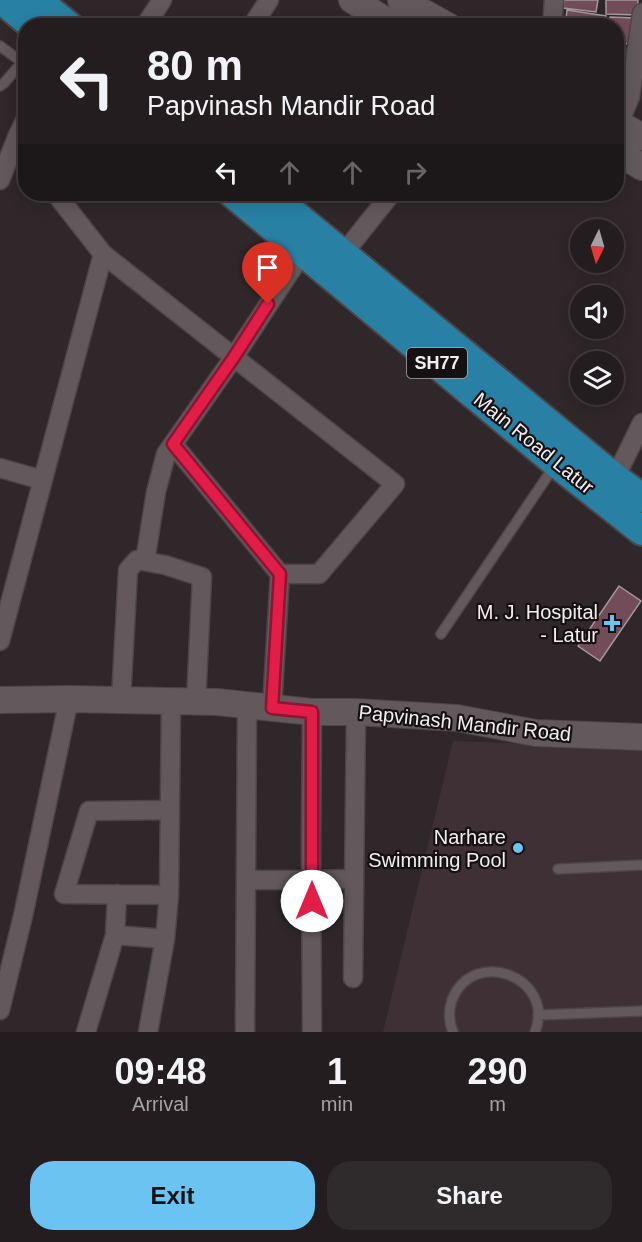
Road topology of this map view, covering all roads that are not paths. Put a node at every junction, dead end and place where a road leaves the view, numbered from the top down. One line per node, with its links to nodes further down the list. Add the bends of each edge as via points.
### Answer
1 (2, 0): 7 (main road)
2 (162, 0): 9 (street)
3 (269, 0): 10 (street)
4 (352, 0): 11 (street)
5 (401, 0): 12 (street)
6 (554, 0): 13 (street)
7 (48, 12)
8 (642, 14): 18 (street, via 630,97)
9 (150, 18)
10 (257, 18)
11 (383, 18)
12 (434, 18)
13 (553, 18)
14 (0, 45): 15 (lane)
15 (18, 56)
16 (18, 67): 17 (lane)
17 (0, 86)
18 (624, 110)
19 (624, 126): 21 (street)
20 (18, 137): 24 (street)
21 (642, 137)
22 (624, 156): 23 (street)
23 (642, 167)
24 (0, 180)
25 (61, 201): 30 (street)
26 (241, 201): 29 (main road, Main Road Latur / SH77)
27 (279, 201): 31 (main road, Main Road Latur / SH77)
28 (385, 201): 31 (street)
29 (303, 252): 32 (street); 35 (main road, Main Road Latur / SH77)
30 (103, 254): 32 (street); 38 (street)
31 (343, 254): 37 (main road, Main Road Latur / SH77)
32 (234, 357): 34 (street); 42 (street, via 395,484 319,574)
33 (642, 423): 37 (street)
34 (173, 444): 41 (street, via 166,454 156,492); 42 (street)
35 (556, 463): 40 (main road, Main Road Latur / SH77); 44 (lane)
36 (0, 468): 38 (street)
37 (615, 478): 39 (main road, Main Road Latur / SH77)
38 (42, 480): 43 (street)
39 (642, 498)
40 (642, 531)
41 (145, 561): 48 (street, via 137,560 128,570); 49 (street, via 202,577)
42 (280, 574): 51 (street)
43 (8, 579): 45 (street)
44 (441, 634)
45 (0, 641)
46 (69, 699): 47 (street, Papvinash Mandir Road); 48 (street, Papvinash Mandir Road); 66 (street)
47 (0, 700)
48 (121, 700): 49 (street, Papvinash Mandir Road)
49 (184, 702): 50 (street, Papvinash Mandir Road); 55 (street)
50 (247, 705): 51 (street, Papvinash Mandir Road); 59 (street)
51 (272, 708): 52 (street, Papvinash Mandir Road)
52 (312, 712): 53 (street, Papvinash Mandir Road); 60 (street)
53 (356, 712): 54 (street, Papvinash Mandir Road, via 457,718 536,733); 58 (street)
54 (642, 737)
55 (170, 810): 61 (street, via 89,811 64,894); 62 (street)
56 (642, 866): 57 (lane)
57 (558, 869)
58 (354, 879): 60 (street); 65 (street)
59 (246, 880): 60 (street); 71 (street)
60 (311, 880): 72 (street)
61 (117, 894): 62 (street); 63 (street)
62 (169, 895): 64 (street)
63 (115, 935): 64 (street); 69 (street)
64 (165, 939): 70 (street)
65 (353, 978)
66 (0, 1010)
67 (642, 1011): 68 (lane)
68 (538, 1015): 73 (lane, via 533,995 519,979 499,972 477,974 454,995 449,1016); 74 (lane)
69 (87, 1032)
70 (148, 1032)
71 (245, 1032)
72 (312, 1032)
73 (453, 1032)
74 (535, 1032)

